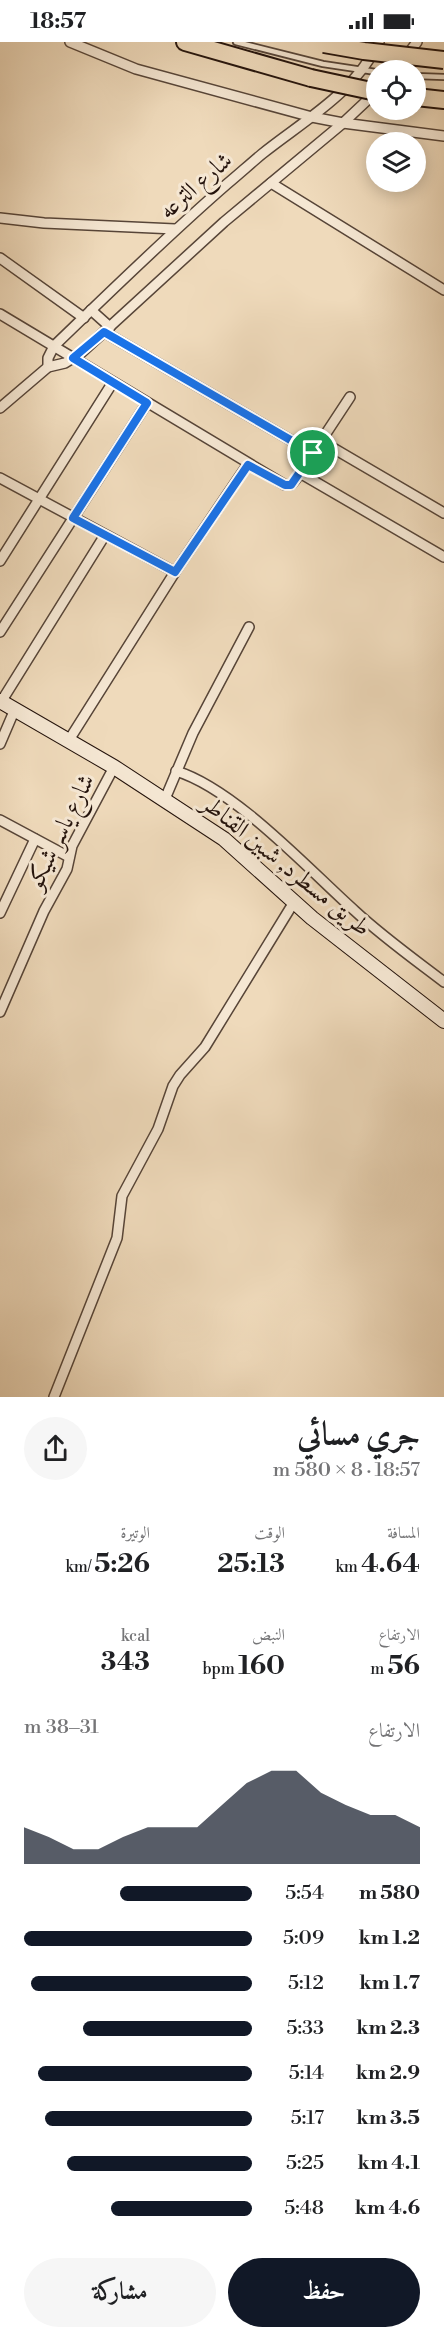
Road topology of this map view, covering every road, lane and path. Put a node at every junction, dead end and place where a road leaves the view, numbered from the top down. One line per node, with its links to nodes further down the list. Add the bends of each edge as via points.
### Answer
1 (70, 42): 14 (street, via 136,69)
2 (185, 42): 12 (highway, bridge)
3 (236, 42): 9 (lane)
4 (379, 42): 14 (street, شارع الترعه, via 349,85)
5 (417, 42): 7 (street)
6 (320, 43): 8 (highway, bridge)
7 (404, 60)
8 (444, 60)
9 (366, 70)
10 (426, 76): 11 (lane)
11 (444, 77)
12 (366, 90)
13 (366, 101): 15 (street, شارع الترعه)
14 (312, 117): 15 (street); 19 (street, شارع الترعه, via 262,154)
15 (343, 123): 16 (street); 17 (street, شارع الترعه)
16 (444, 136)
17 (271, 183): 21 (street); 25 (street, شارع الترعه)
18 (0, 219): 19 (street)
19 (175, 229): 22 (street, شارع الترعه)
20 (0, 258): 24 (street)
21 (444, 290)
22 (91, 310): 24 (street, شارع الترعه); 25 (street)
23 (0, 314): 26 (street)
24 (84, 318): 26 (street, شارع الترعه)
25 (107, 330): 27 (street, شارع الترعه); 34 (street)
26 (54, 346): 27 (street); 28 (street)
27 (73, 358): 28 (street, شارع الترعه); 29 (street)
28 (48, 367): 32 (street, شارع الترعه)
29 (112, 382): 31 (street); 38 (street)
30 (350, 397): 33 (street)
31 (147, 403): 35 (street); 40 (street)
32 (0, 408)
33 (321, 441): 34 (street); 39 (street)
34 (313, 453): 36 (street)
35 (248, 465): 36 (street, via 285,485 291,485); 44 (street)
36 (300, 473): 42 (street)
37 (0, 478): 38 (street)
38 (39, 500): 40 (street); 43 (street)
39 (444, 513)
40 (73, 518): 41 (street); 46 (street)
41 (105, 535): 44 (street); 47 (street)
42 (444, 557)
43 (0, 561)
44 (175, 572): 49 (street)
45 (249, 627): 52 (street)
46 (0, 632)
47 (1, 701): 48 (main road, طريق مسطرد, شبين القناطر)
48 (15, 709): 49 (main road, طريق مسطرد, شبين القناطر); 50 (street)
49 (69, 740): 51 (main road, طريق مسطرد, شبين القناطر)
50 (0, 744)
51 (114, 766): 53 (main road, طريق مسطرد, شبين القناطر); 56 (street, شارع ياسر شيكو)
52 (175, 775): 53 (street); 59 (street, via 198,780 245,812 357,914)
53 (167, 796): 57 (main road, طريق مسطرد, شبين القناطر, via 233,846)
54 (0, 820): 55 (street)
55 (35, 839): 56 (street); 58 (street)
56 (69, 857): 60 (street, شارع ياسر شيكو, via 67,869 44,910)
57 (294, 902): 61 (main road, طريق مسطرد, شبين القناطر); 62 (street, via 205,1047 173,1086 158,1129 122,1196 117,1238)
58 (0, 913)
59 (444, 982)
60 (0, 1012)
61 (444, 1020)
62 (54, 1397)

